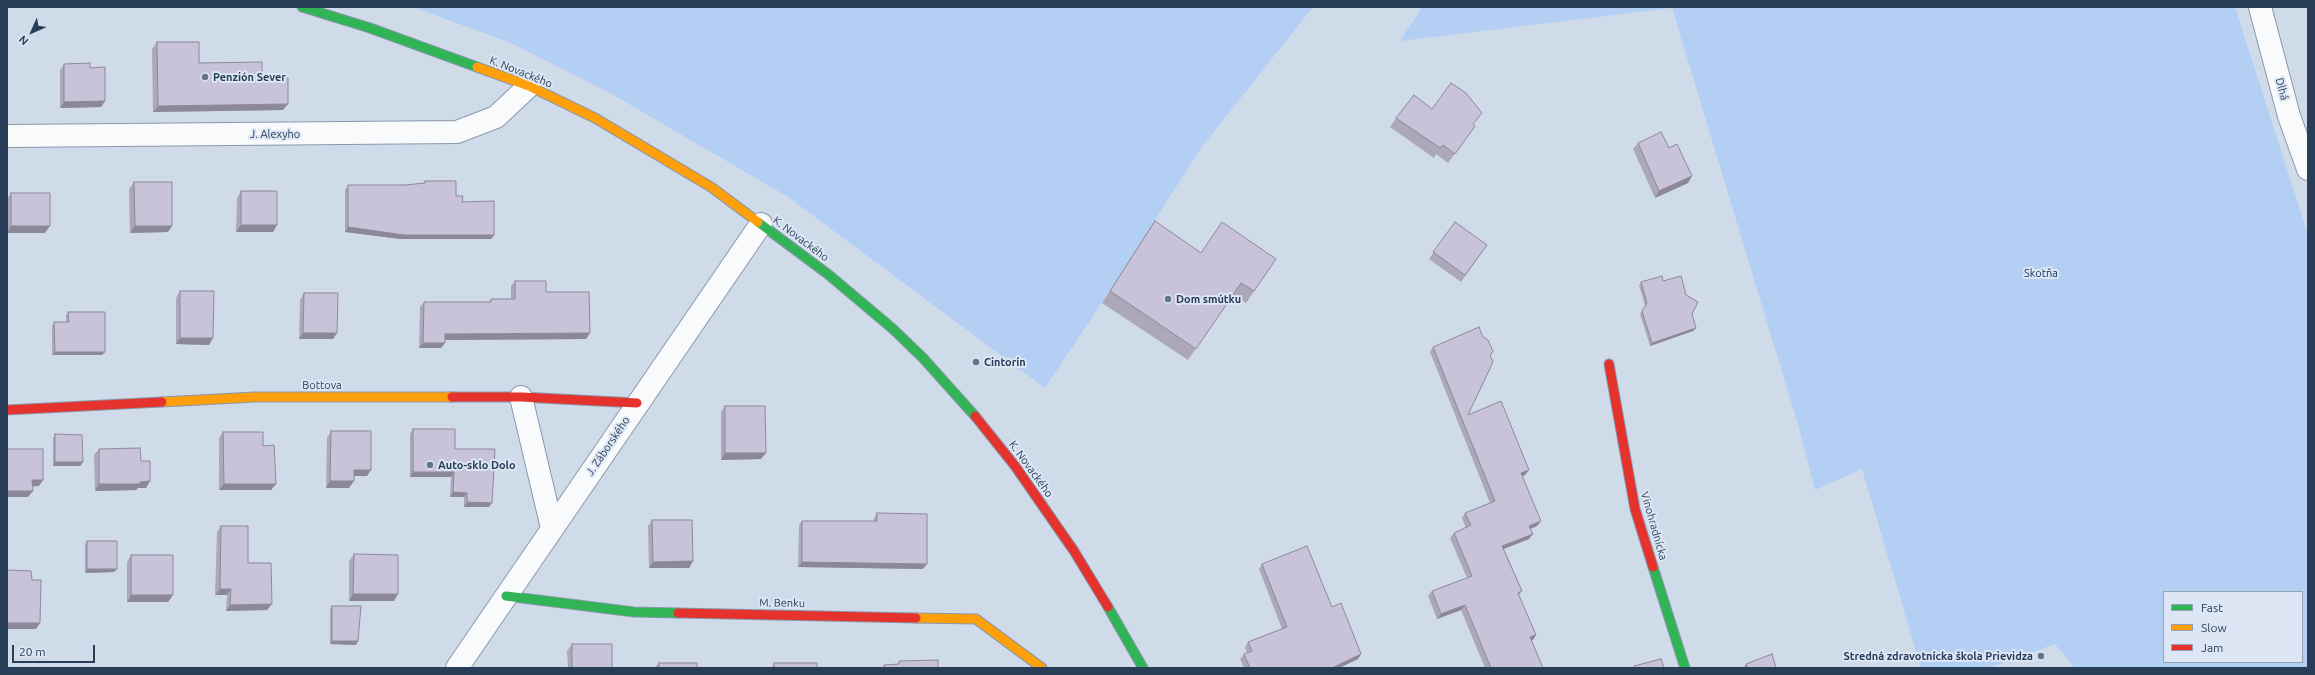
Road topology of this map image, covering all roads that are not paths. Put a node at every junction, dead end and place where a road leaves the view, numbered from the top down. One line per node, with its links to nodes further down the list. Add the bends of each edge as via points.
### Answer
1 (302, 7): 3 (street, K. Novackého, via 370,28)
2 (2260, 7): 5 (street, Dlhá, via 2289,116)
3 (529, 86): 4 (street, J. Alexyho, via 496,117 457,132); 6 (street, K. Novackého, via 595,118 711,187)
4 (7, 136)
5 (2308, 169)
6 (761, 224): 9 (street, J. Záborského); 15 (street, K. Novackého, via 829,275 893,329 970,410 1016,466 1074,551)
7 (1609, 364): 16 (street, Vinohradnícka, via 1635,509)
8 (521, 396): 9 (street, Bottova); 10 (street, Bottova, via 255,397); 11 (street)
9 (637, 403): 11 (street, J. Záborského)
10 (7, 410)
11 (552, 528): 12 (street, J. Záborského)
12 (506, 596): 13 (street, J. Záborského); 14 (street, M. Benku, via 634,612 976,619)
13 (457, 668)
14 (1042, 668)
15 (1143, 668)
16 (1685, 668)

